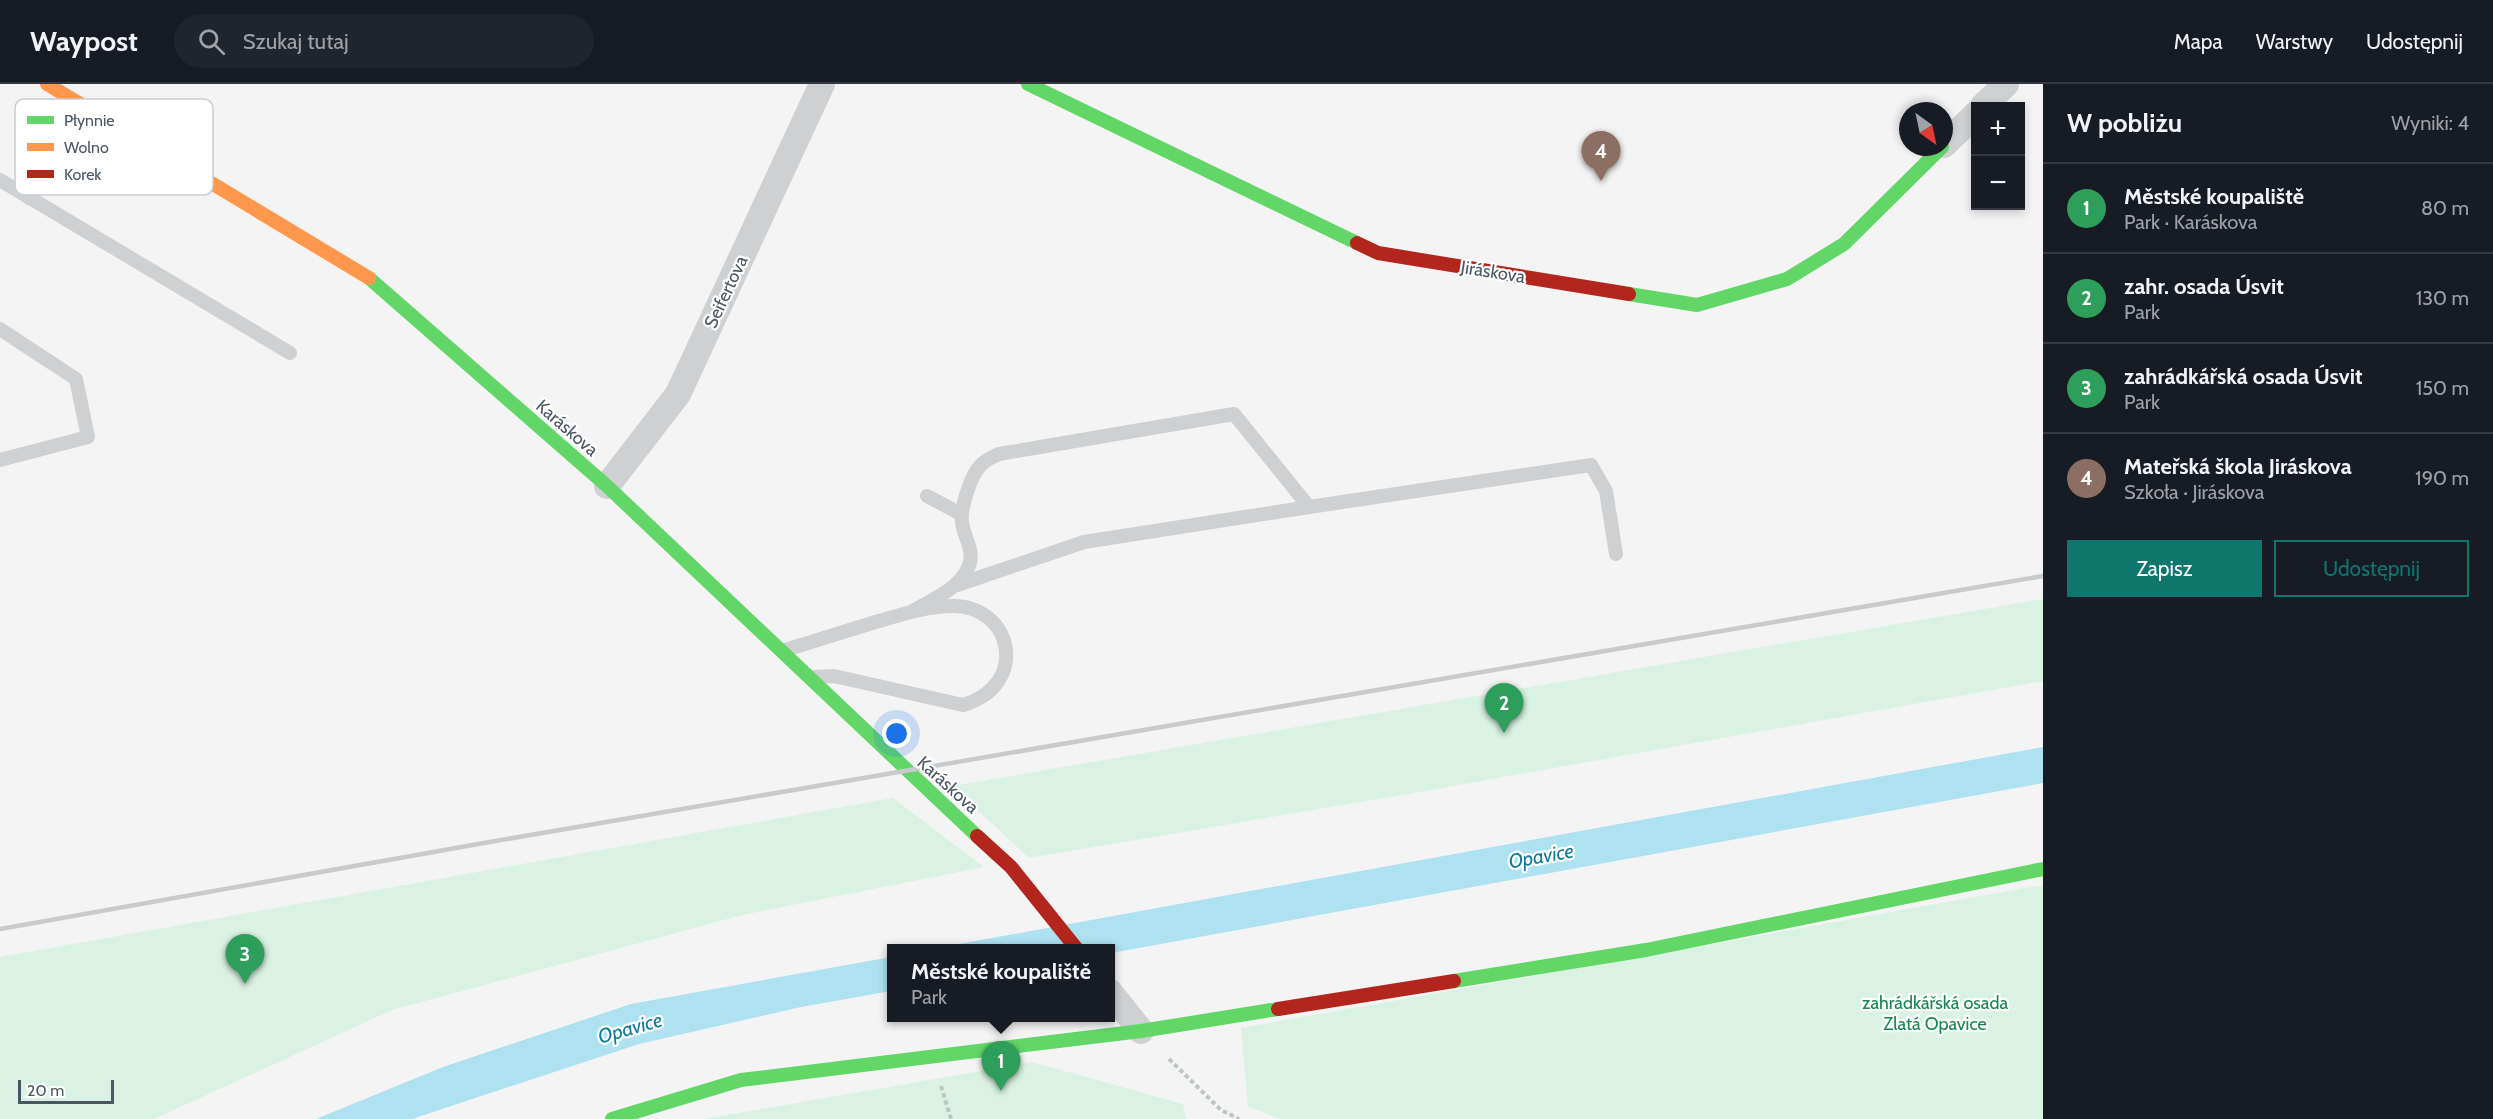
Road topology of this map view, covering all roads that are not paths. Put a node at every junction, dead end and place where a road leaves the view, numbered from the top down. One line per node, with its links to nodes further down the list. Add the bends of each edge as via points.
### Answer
1 (46, 84): 5 (street, Karáskova)
2 (822, 84): 19 (street, Seifertova, via 678,394)
3 (1028, 84): 9 (street, Jiráskova, via 1378,253 1697,305 1787,279 1844,244)
4 (2006, 84): 6 (street)
5 (71, 99)
6 (1987, 102)
7 (1971, 119): 8 (street, Jiráskova)
8 (1953, 136)
9 (1933, 156)
10 (0, 180): 12 (lane)
11 (213, 184): 19 (street, Karáskova, via 367,276)
12 (15, 189)
13 (24, 195): 15 (lane)
14 (31, 195): 15 (lane)
15 (29, 198): 17 (lane)
16 (0, 329): 18 (lane, via 76,379 88,438)
17 (290, 353)
18 (0, 460)
19 (607, 486): 26 (street, Karáskova)
20 (927, 496): 22 (lane)
21 (1309, 507): 22 (lane, via 1234,414 999,454 979,466 973,475); 23 (lane, via 1591,465 1606,491); 24 (lane, via 1084,542)
22 (961, 514): 24 (lane, via 971,559 967,571)
23 (1616, 554)
24 (954, 586): 25 (lane)
25 (913, 611): 26 (lane); 27 (lane, via 970,608 993,624 1007,656 1005,671 990,693 963,705 834,676)
26 (780, 651): 27 (street, Karáskova)
27 (808, 678): 29 (street, Karáskova, via 1011,867)
28 (2043, 870): 31 (street, via 1646,950)
29 (1073, 944)
30 (1115, 997): 31 (street)
31 (1141, 1031): 32 (street, via 741,1080)
32 (612, 1119)

